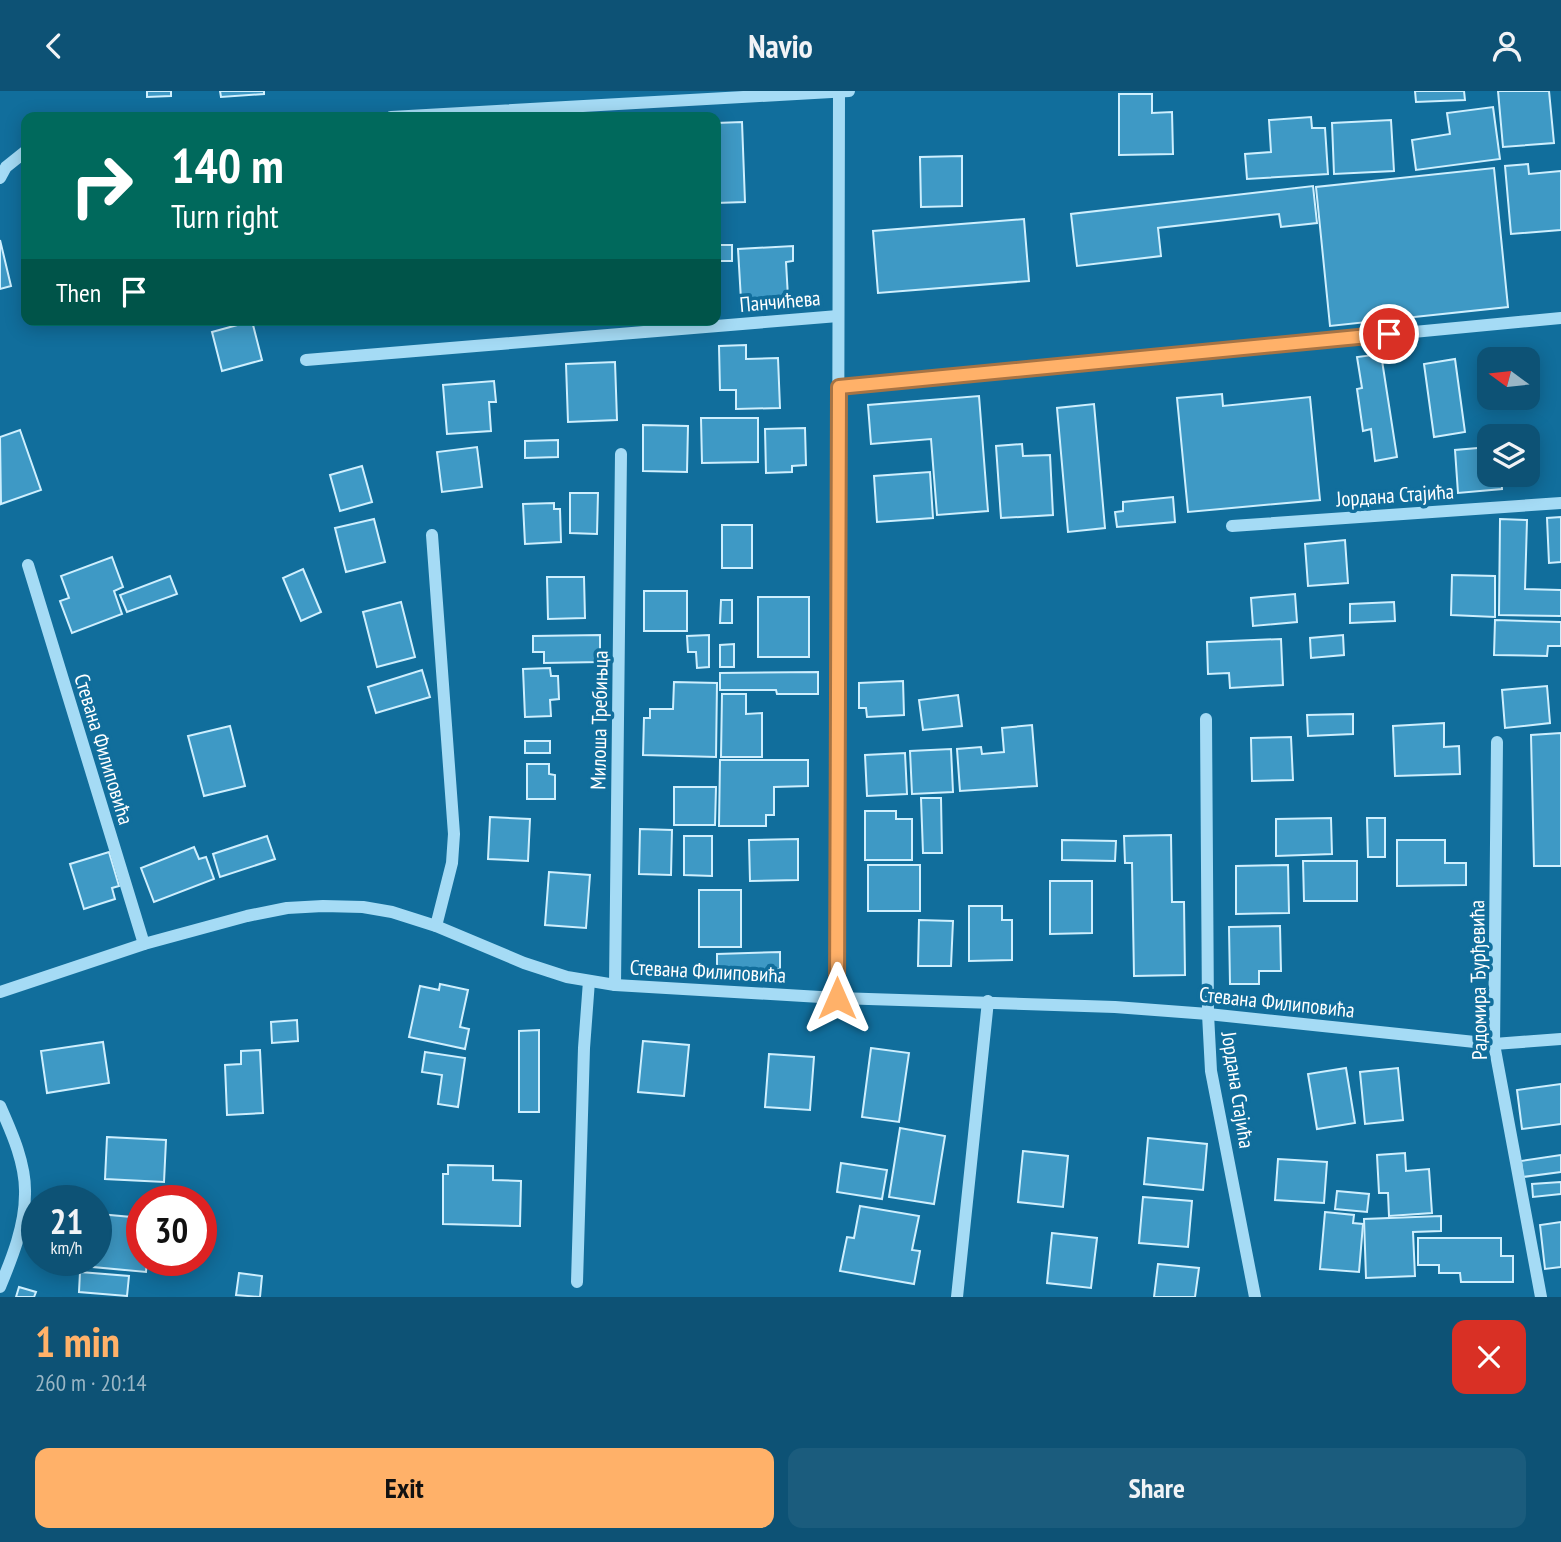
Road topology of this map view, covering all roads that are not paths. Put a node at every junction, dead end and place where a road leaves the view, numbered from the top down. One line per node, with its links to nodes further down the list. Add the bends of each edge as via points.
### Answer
1 (849, 91): 2 (street)
2 (839, 92): 3 (street); 6 (street, Панчићева)
3 (481, 112)
4 (21, 155): 5 (street)
5 (0, 178)
6 (838, 316): 9 (street, Панчићева); 11 (street, Панчићева)
7 (1561, 318): 11 (street)
8 (717, 326): 10 (street, Панчићева)
9 (721, 326)
10 (306, 360)
11 (839, 387): 24 (street, Панчићева)
12 (621, 454): 22 (street, Милоша Требињца)
13 (1561, 503): 14 (street, Јордана Стајића)
14 (1232, 526)
15 (432, 535): 19 (street, via 454,834 452,863)
16 (28, 565): 20 (street, Стевана Филиповића)
17 (1206, 719): 26 (street, Јордана Стајића)
18 (1497, 742): 28 (street, Радомира Ђурђевића)
19 (436, 926): 20 (street, Стевана Филиповића, via 363,907 287,908); 21 (street, Стевана Филиповића, via 524,963)
20 (144, 944): 23 (street, Стевана Филиповића)
21 (589, 981): 22 (street, Стевана Филиповића); 30 (street)
22 (615, 985): 24 (street, Стевана Филиповића)
23 (0, 992)
24 (837, 998): 25 (street, Стевана Филиповића)
25 (988, 1001): 26 (street, Стевана Филиповића); 32 (street)
26 (1208, 1014): 28 (street, Стевана Филиповића); 33 (street, Јордана Стајића, via 1211,1070)
27 (1561, 1039): 28 (street, Стевана Филиповића)
28 (1494, 1044): 34 (street, Радомира Ђурђевића)
29 (0, 1106): 31 (street, via 15,1141 26,1193 13,1255)
30 (577, 1282)
31 (0, 1287)
32 (957, 1297)
33 (1255, 1297)
34 (1541, 1297)

